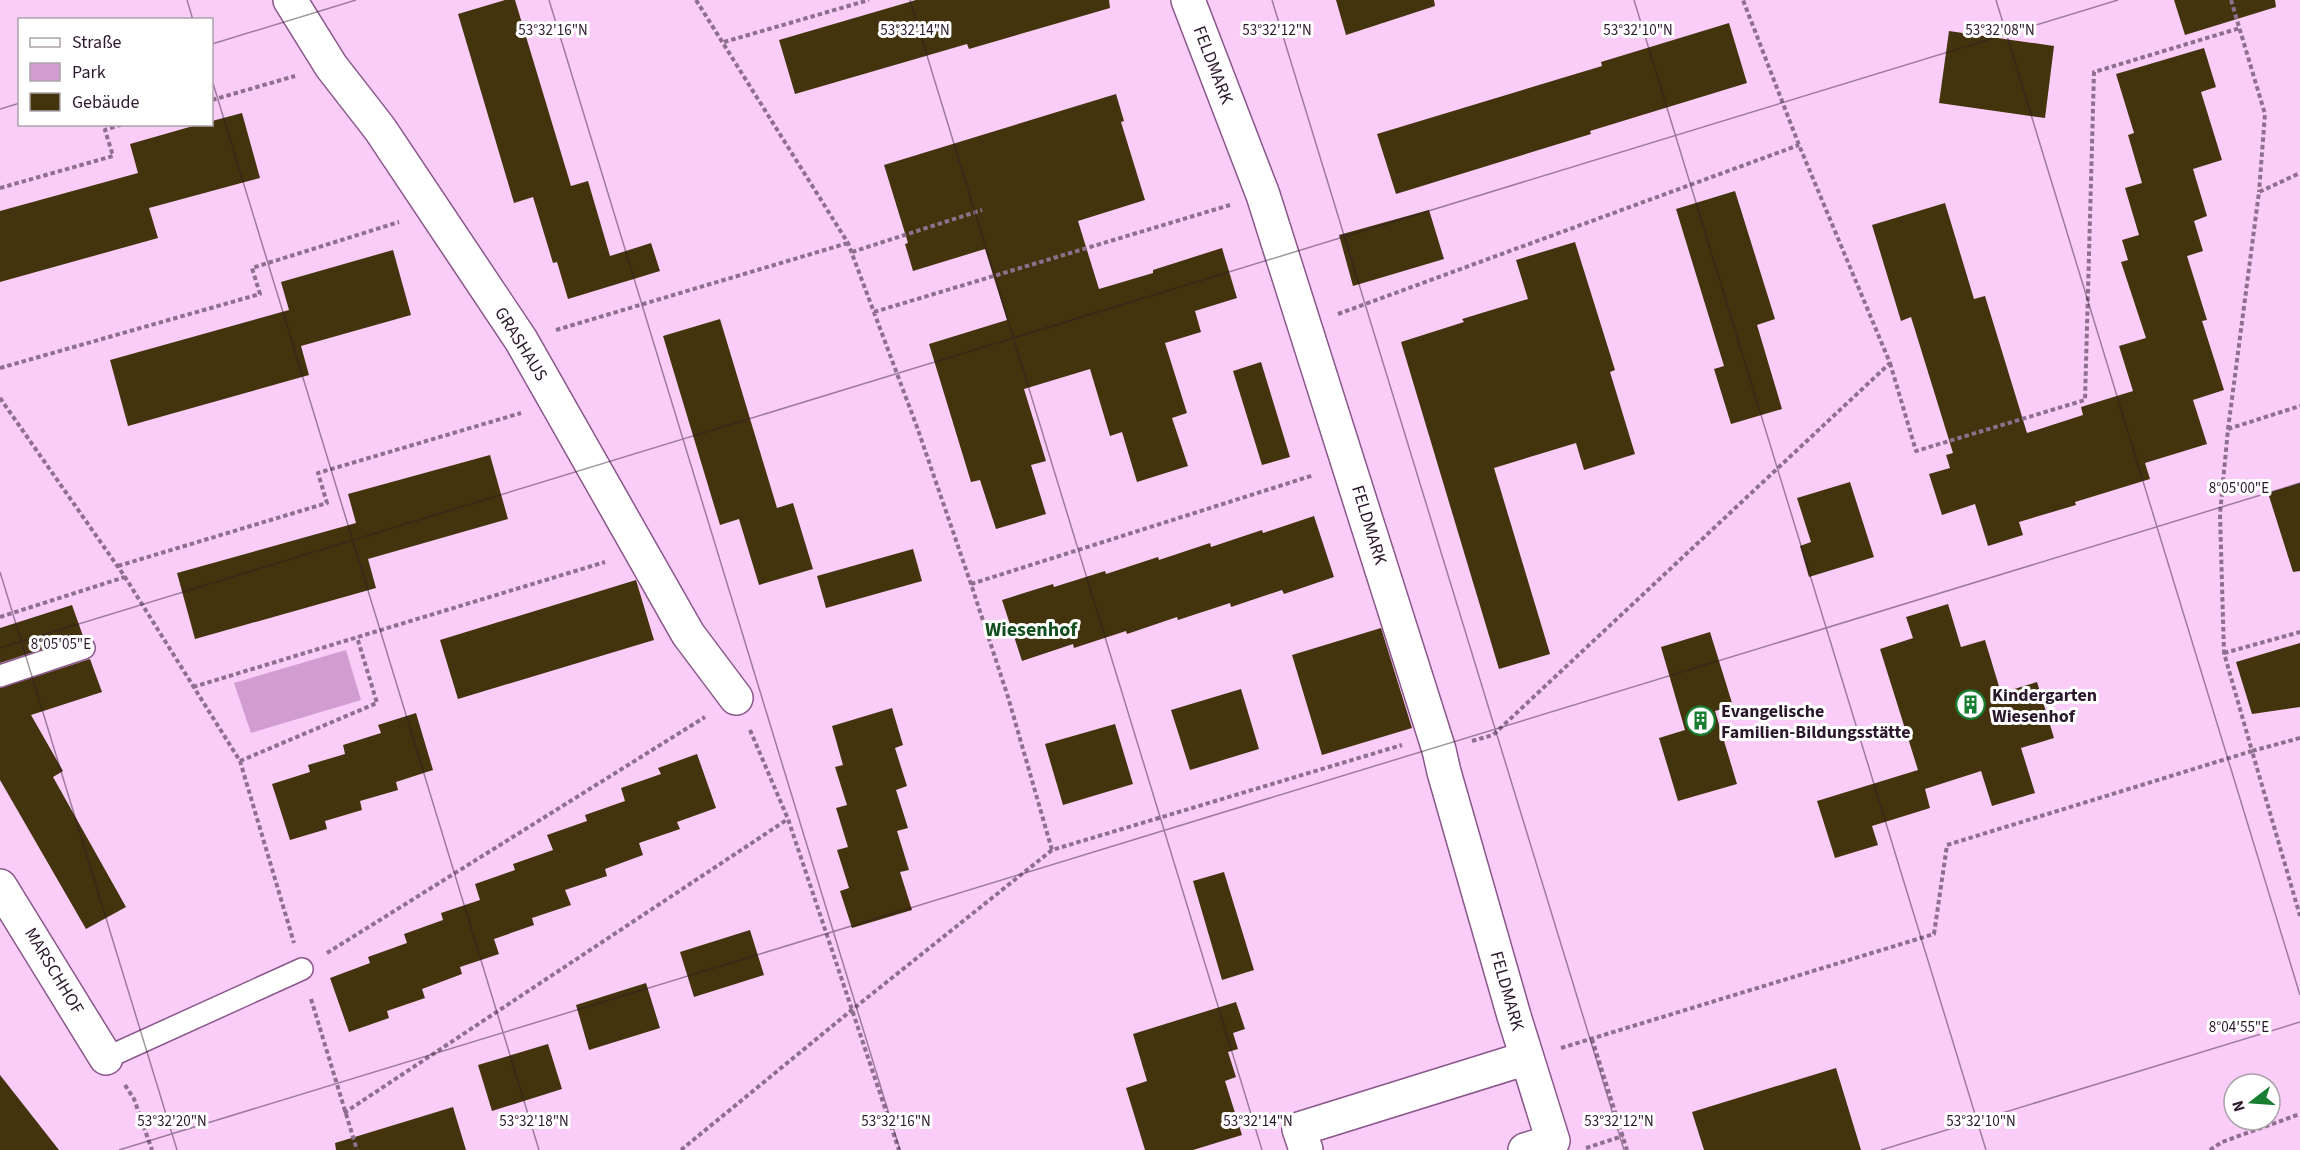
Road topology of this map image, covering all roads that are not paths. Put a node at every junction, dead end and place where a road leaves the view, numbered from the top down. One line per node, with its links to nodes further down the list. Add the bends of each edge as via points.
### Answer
1 (290, 0): 5 (street, GRASHAUS, via 331,66 380,129 521,340 688,634)
2 (1188, 0): 9 (street, FELDMARK, via 1263,195 1350,464 1437,743)
3 (84, 648): 4 (lane)
4 (0, 676)
5 (736, 698)
6 (0, 886): 8 (street, MARSCHHOF)
7 (302, 969): 8 (lane)
8 (106, 1058)
9 (1527, 1058): 10 (street, via 1299,1129); 11 (street, FELDMARK, via 1553,1141)
10 (1306, 1150)
11 (1525, 1150)

